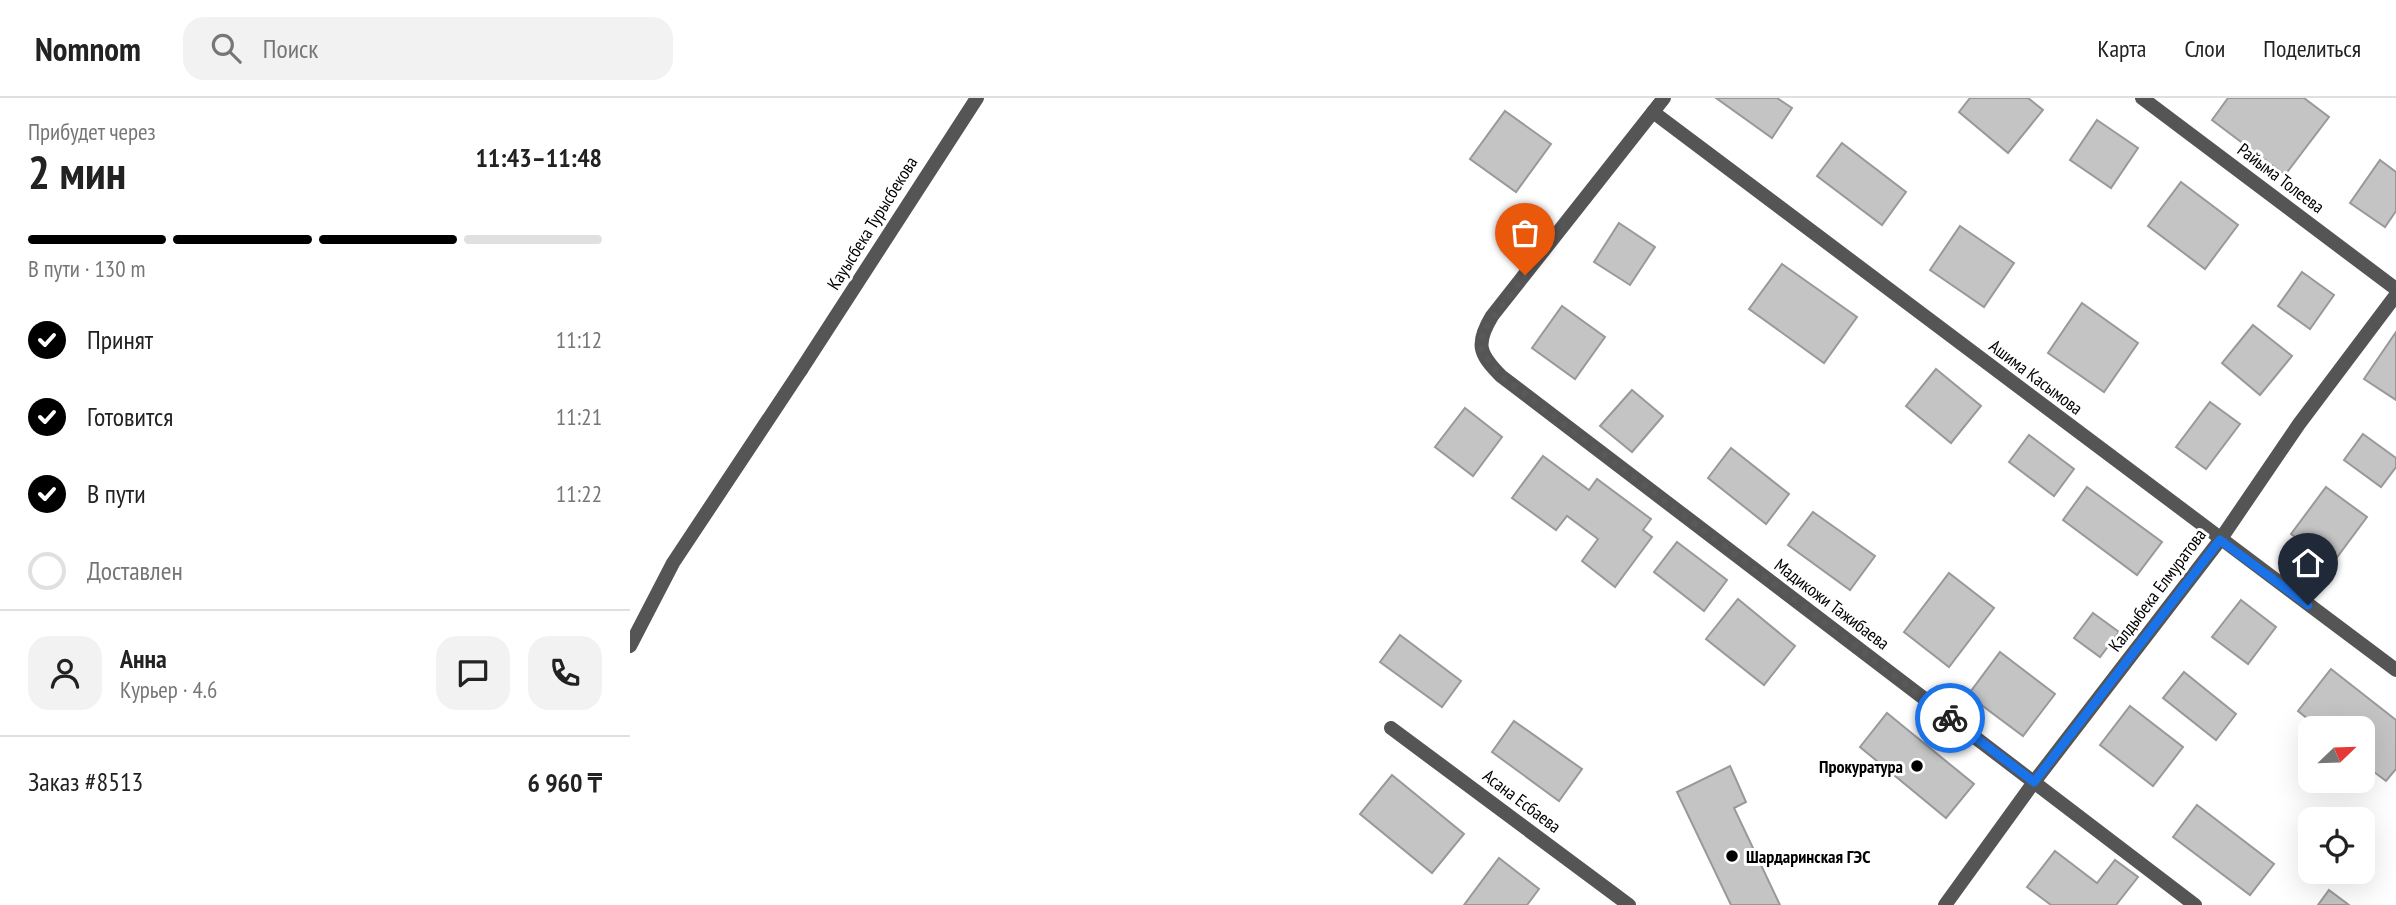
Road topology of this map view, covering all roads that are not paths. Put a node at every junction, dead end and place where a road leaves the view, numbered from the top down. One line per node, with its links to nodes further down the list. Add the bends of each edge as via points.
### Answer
1 (977, 98): 8 (street, Кауысбека Турысбекова, via 673,563)
2 (1664, 98): 4 (street)
3 (2142, 98): 5 (street, Райыма Толеева)
4 (1653, 112): 7 (street, Ашима Касымова); 11 (street, Мадикожи Тажибаева, via 1492,316 1483,331 1481,351 1501,376)
5 (2396, 289)
6 (2396, 295): 7 (street, Калдыбека Елмуратова, via 2299,424)
7 (2220, 540): 9 (street, Ашима Касымова); 11 (street, Калдыбека Елмуратова)
8 (630, 646)
9 (2396, 670)
10 (1391, 728): 12 (street, Асана Есбаева)
11 (2034, 782): 13 (street, Калдыбека Елмуратова); 14 (street, Мадикожи Тажибаева)
12 (1629, 905)
13 (1945, 905)
14 (2195, 905)

